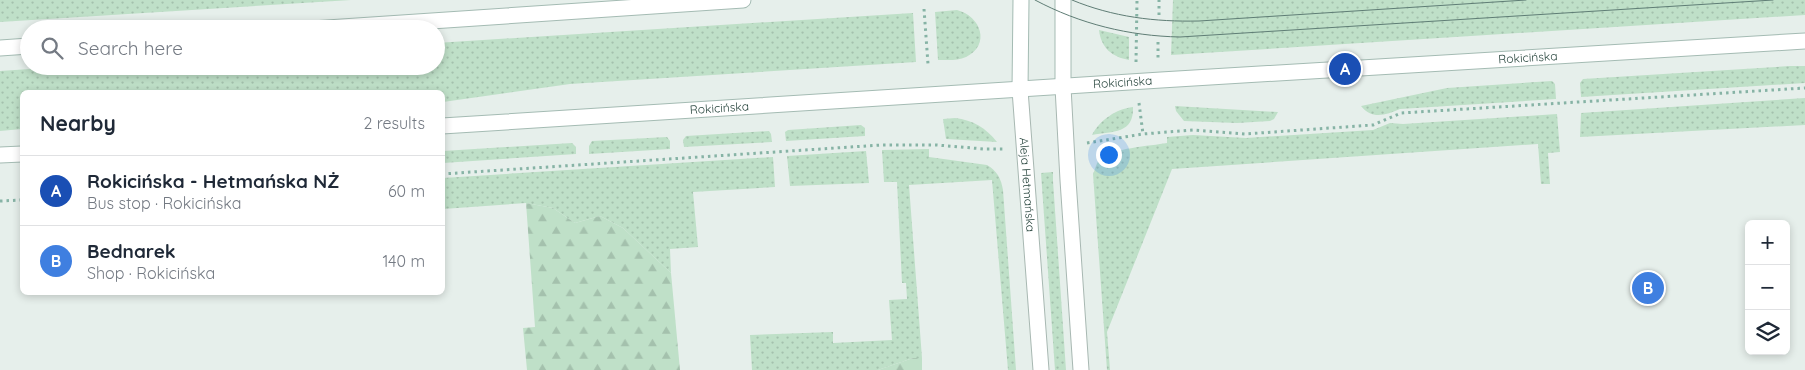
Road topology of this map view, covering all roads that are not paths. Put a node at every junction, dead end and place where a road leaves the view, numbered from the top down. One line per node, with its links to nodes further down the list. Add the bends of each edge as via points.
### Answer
1 (743, 0): 4 (main road)
2 (1022, 0): 9 (main road, Aleja Hetmańska)
3 (1063, 0): 8 (main road)
4 (445, 20)
5 (1805, 41): 8 (main road, Rokicińska)
6 (20, 47): 7 (main road)
7 (0, 48)
8 (1064, 86): 9 (main road, Rokicińska); 14 (main road)
9 (1020, 90): 10 (main road, Rokicińska); 13 (main road, Aleja Hetmańska)
10 (445, 126)
11 (20, 154): 12 (main road)
12 (0, 155)
13 (1041, 370)
14 (1081, 370)

